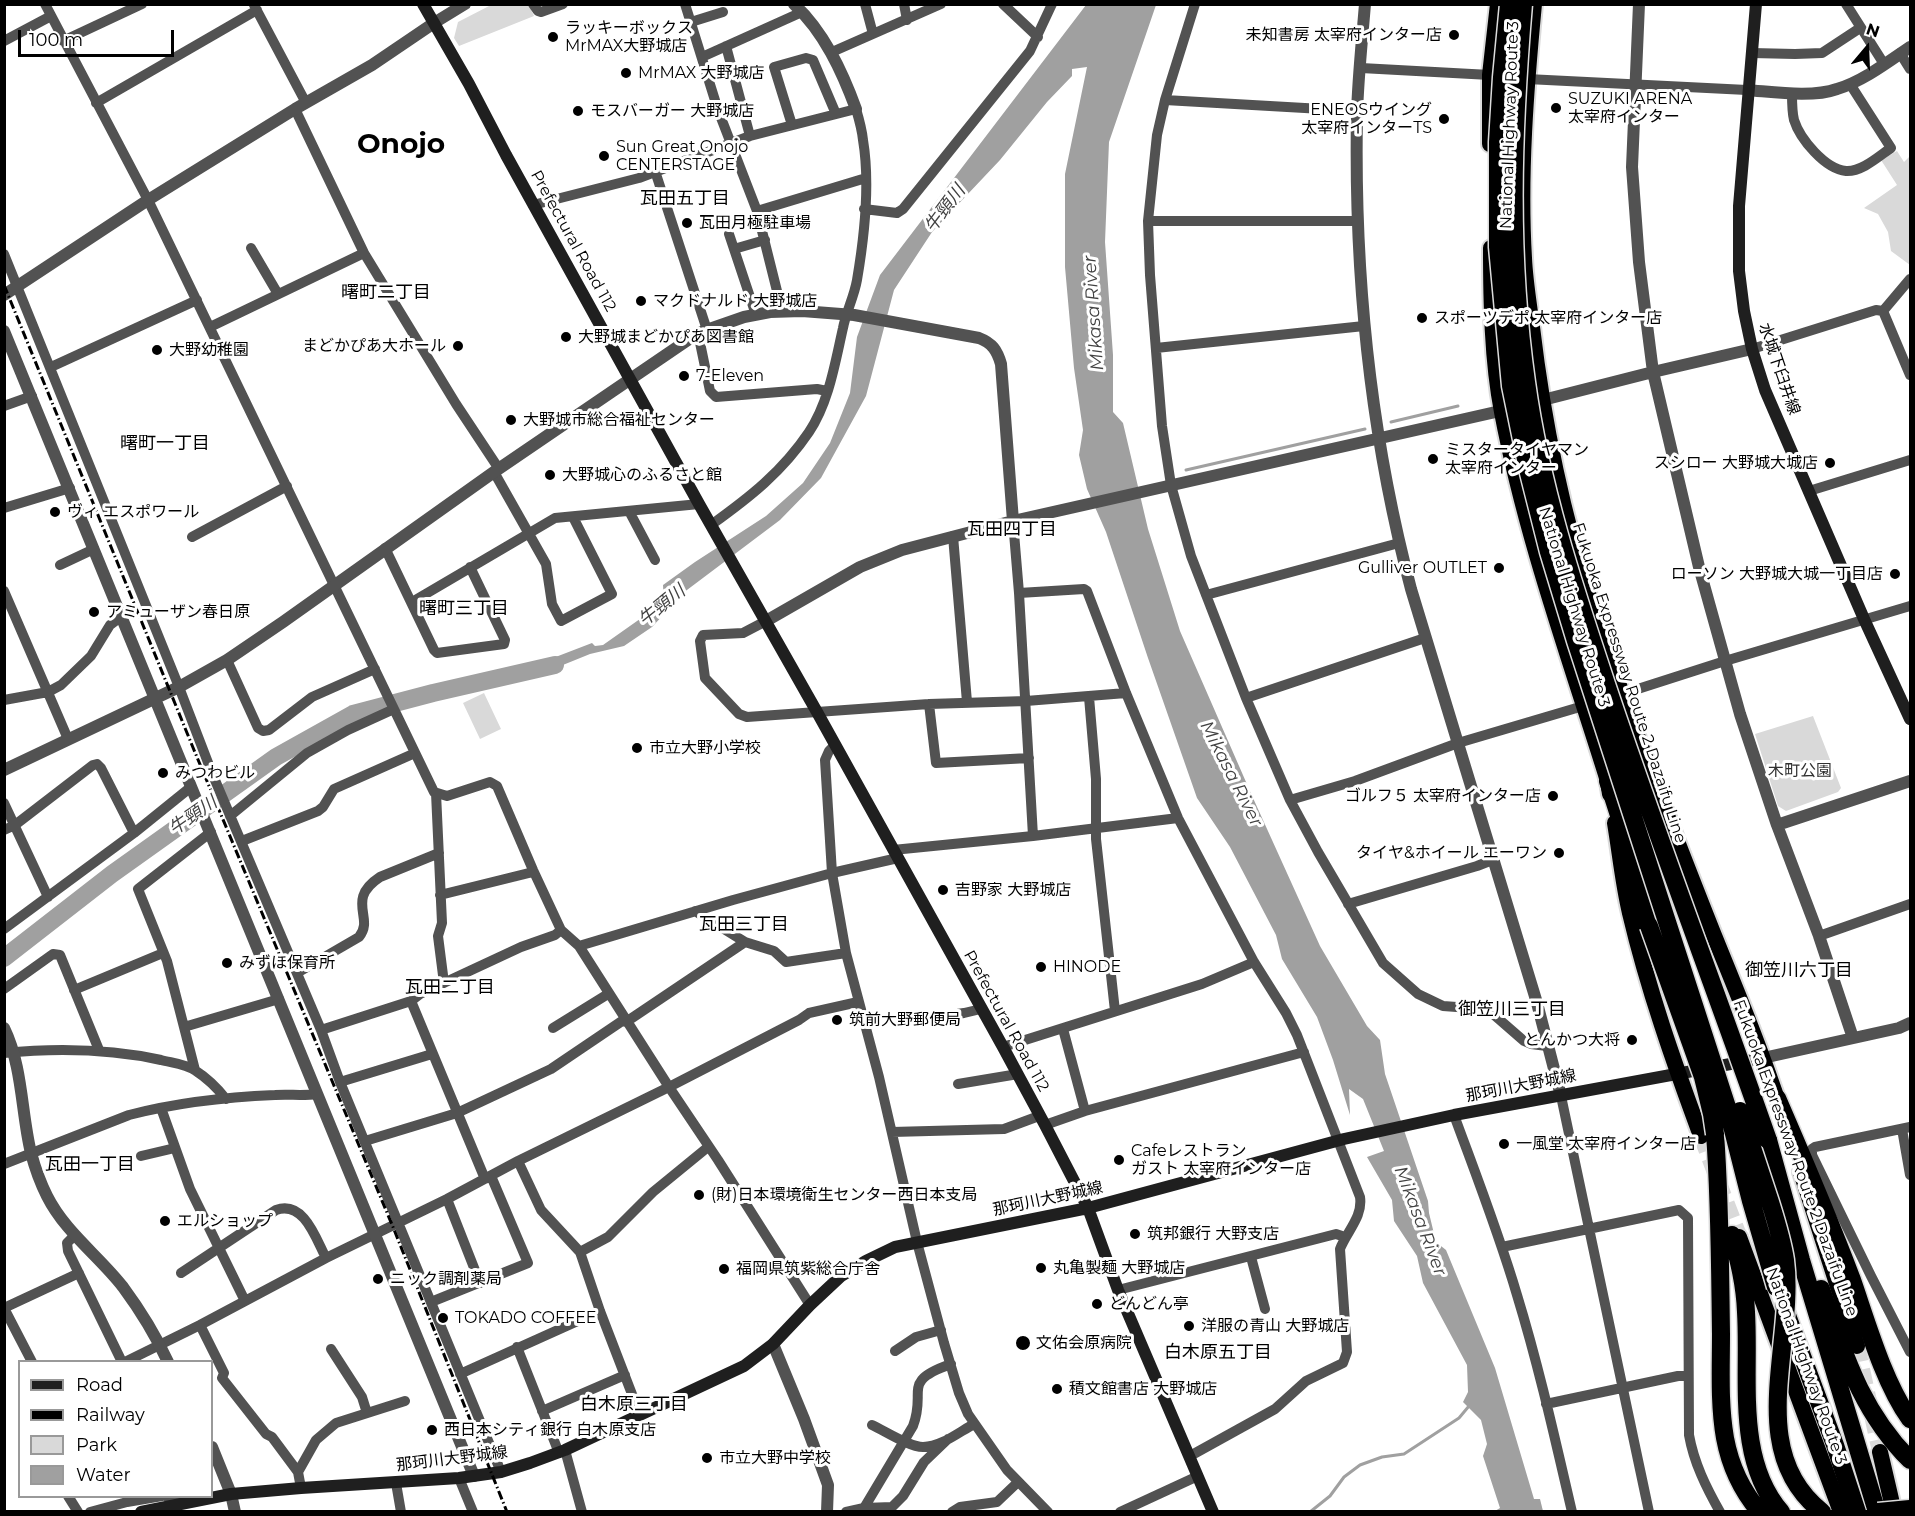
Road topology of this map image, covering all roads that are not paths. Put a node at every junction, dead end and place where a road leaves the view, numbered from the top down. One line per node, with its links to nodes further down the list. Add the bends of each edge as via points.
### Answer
1 (45, 4): 25 (street)
2 (142, 4): 33 (street)
3 (423, 4): 28 (main road, Prefectural Road 112)
4 (465, 4): 28 (street)
5 (533, 4): 6 (street, via 542,12)
6 (563, 4)
7 (685, 4): 27 (street)
8 (865, 4): 30 (street)
9 (904, 4): 26 (street)
10 (941, 4): 26 (street)
11 (1003, 4): 31 (street)
12 (1052, 4): 31 (street)
13 (1195, 4): 48 (street)
14 (1498, 4): 42 (highway, National Highway Route 3)
15 (1509, 4): 172 (highway, Fukuoka Expressway Route 2 Dazaifu Line, bridge, via 1497,190 1498,247 1511,386 1549,552)
16 (1523, 4): 270 (highway, Fukuoka Expressway Route 2 Dazaifu Line, bridge, via 1513,144 1514,245 1526,383 1540,460 1570,570 1628,749)
17 (1534, 4): 43 (highway, National Highway Route 3)
18 (1639, 4): 45 (street)
19 (1756, 4): 37 (main road, 水城下臼井線)
20 (1846, 4): 29 (street)
21 (1364, 5): 40 (street)
22 (255, 7): 49 (street); 50 (street)
23 (798, 8): 34 (street); 36 (street)
24 (723, 12): 27 (street)
25 (51, 16): 32 (street); 33 (street)
26 (908, 20): 30 (street)
27 (691, 22): 38 (street)
28 (434, 23): 50 (street, via 372,65); 60 (main road, Prefectural Road 112)
29 (1860, 28): 37 (street, via 1822,53); 39 (street)
30 (873, 34): 36 (street)
31 (1038, 37): 61 (street, via 1010,78 903,209 897,213)
32 (4, 41)
33 (63, 41): 49 (street)
34 (726, 46): 38 (street); 55 (street)
35 (1905, 50): 39 (street); 41 (street)
36 (832, 52): 51 (street)
37 (1752, 53): 46 (main road, 水城下臼井線)
38 (702, 57): 56 (street)
39 (1884, 64): 44 (street)
40 (1361, 68): 42 (street); 52 (street)
41 (1911, 69)
42 (1491, 75): 95 (highway, National Highway Route 3, via 1491,267)
43 (1527, 79): 45 (street); 93 (highway, National Highway Route 3, via 1524,259)
44 (1850, 84): 47 (street, via 1816,93); 47 (street, via 1891,148 1860,168 1845,171 1825,163 1807,143 1794,120)
45 (1635, 86): 46 (street); 88 (street, via 1632,167)
46 (1747, 90): 47 (street); 85 (main road, 水城下臼井線, via 1738,244)
47 (1792, 93)
48 (1166, 100): 52 (street); 63 (street, via 1157,135)
49 (96, 103): 59 (street)
50 (300, 106): 59 (street); 70 (street)
51 (856, 109): 53 (street); 58 (street)
52 (1357, 111): 64 (street)
53 (836, 114): 54 (street); 54 (street, via 813,60 806,58 774,67)
54 (792, 125): 55 (street)
55 (750, 136): 56 (street)
56 (731, 142): 57 (street); 62 (street)
57 (656, 171): 60 (street); 83 (street)
58 (866, 178): 61 (street); 62 (street)
59 (148, 200): 72 (street); 75 (street)
60 (533, 205): 90 (main road, Prefectural Road 112)
61 (864, 209): 79 (street)
62 (757, 211): 66 (street)
63 (1148, 221): 64 (street); 84 (street)
64 (1357, 221): 80 (street)
65 (729, 234): 68 (street)
66 (765, 240): 68 (street); 76 (street)
67 (251, 248): 73 (street)
68 (734, 249): 78 (street)
69 (4, 254): 72 (street)
70 (364, 254): 73 (street); 98 (street)
71 (1911, 279): 77 (street)
72 (17, 288): 74 (street); 87 (street)
73 (278, 294): 81 (street)
74 (4, 295)
75 (196, 300): 81 (street); 87 (street)
76 (782, 311): 78 (street); 79 (street)
77 (1883, 311): 85 (street); 86 (street, via 1900,355)
78 (756, 315): 83 (street)
79 (850, 315): 91 (street); 107 (street, via 979,338 998,353)
80 (1364, 326): 84 (street); 96 (street)
81 (210, 327): 100 (street)
82 (4, 331): 92 (street)
83 (702, 331): 90 (street); 91 (street, via 712,395)
84 (1156, 348): 99 (street, via 1162,426)
85 (1752, 349): 88 (street); 102 (main road, 水城下臼井線, via 1765,390)
86 (1907, 358): 89 (street)
87 (51, 367): 131 (street)
88 (1653, 372): 93 (street); 129 (street)
89 (1911, 375)
90 (630, 378): 98 (street); 103 (main road, Prefectural Road 112)
91 (827, 391): 108 (street, via 811,429 793,454 768,481)
92 (32, 396): 94 (street); 101 (street)
93 (1541, 401): 95 (street); 134 (highway, National Highway Route 3, via 1571,534)
94 (4, 406)
95 (1502, 411): 96 (street); 142 (highway, National Highway Route 3, via 1531,536)
96 (1379, 438): 99 (street); 112 (street)
97 (1911, 460): 102 (street)
98 (496, 471): 109 (street); 113 (street)
99 (1172, 485): 107 (street); 121 (street)
100 (287, 486): 111 (street); 118 (street)
101 (70, 488): 104 (street); 114 (street)
102 (1809, 491): 125 (main road, 水城下臼井線)
103 (699, 504): 105 (street); 108 (main road, Prefectural Road 112)
104 (4, 508)
105 (629, 511): 106 (street); 115 (street)
106 (573, 517): 109 (street, via 555,518); 109 (street, via 612,594 561,621 552,604 546,564)
107 (1013, 522): 110 (street); 120 (street)
108 (711, 525): 126 (main road, Prefectural Road 112)
109 (528, 534): 117 (street)
110 (953, 536): 126 (street, via 860,567); 140 (street)
111 (192, 537)
112 (1399, 543): 121 (street); 127 (street)
113 (385, 548): 118 (street); 122 (street)
114 (94, 549): 116 (street); 124 (street)
115 (655, 560)
116 (60, 565)
117 (470, 567): 122 (street); 122 (street, via 504,644 437,653)
118 (333, 586): 128 (street); 130 (street)
119 (4, 591): 132 (street)
120 (1019, 593): 133 (street, via 1087,591); 139 (street)
121 (1206, 595): 137 (street)
122 (412, 602)
123 (1911, 606): 125 (street)
124 (122, 616): 132 (street, via 110,625 78,670); 136 (street)
125 (1864, 619): 129 (street); 145 (main road, 水城下臼井線)
126 (766, 621): 144 (main road, Prefectural Road 112); 144 (street, via 743,633 703,635 700,640 705,678 739,714 747,717)
127 (1425, 639): 137 (street); 147 (street)
128 (227, 660): 130 (street, via 262,731 312,697); 131 (street)
129 (1725, 661): 134 (street); 160 (street)
130 (376, 671): 143 (street)
131 (179, 687): 136 (street); 158 (street)
132 (48, 692): 138 (street); 146 (street)
133 (1126, 693): 135 (street); 159 (street)
134 (1622, 694): 142 (street); 211 (highway, National Highway Route 3)
135 (1089, 697): 139 (street); 162 (street, via 1096,779)
136 (155, 698): 146 (street); 154 (street)
137 (1246, 698): 156 (street)
138 (4, 700)
139 (1026, 701): 140 (street); 150 (street)
140 (967, 702): 141 (street)
141 (929, 704): 144 (street); 150 (street, via 936,762)
142 (1585, 706): 147 (street); 152 (highway, National Highway Route 3)
143 (394, 710): 149 (street); 158 (street, via 307,753)
144 (817, 712): 148 (main road, Prefectural Road 112)
145 (1911, 719)
146 (68, 739): 151 (street)
147 (1458, 743): 156 (street, via 1356,781); 169 (street)
148 (835, 745): 168 (main road, Prefectural Road 112); 171 (street, via 825,760)
149 (415, 753): 155 (street); 166 (street, via 334,789 318,811)
150 (1029, 758): 165 (street)
151 (4, 770)
152 (1608, 781): 213 (highway, National Highway Route 3, via 1642,961); 229 (highway, bridge, via 1632,856 1648,926 1703,1077 1712,1114)
153 (1911, 781): 160 (street)
154 (191, 787): 163 (street); 164 (street)
155 (436, 793): 167 (street); 170 (street, via 447,796 490,782 497,786)
156 (1290, 800): 175 (street)
157 (4, 803): 161 (street)
158 (230, 816): 166 (street)
159 (1178, 818): 162 (street); 185 (street)
160 (1777, 825): 180 (street)
161 (10, 827): 164 (street, via 97,764); 174 (street)
162 (1095, 828): 165 (street); 195 (street)
163 (211, 832): 183 (street, via 138,889); 191 (street)
164 (134, 833): 174 (street)
165 (1033, 836): 168 (street)
166 (242, 841): 186 (street)
167 (439, 853): 173 (street); 186 (street, via 373,882 362,898 365,926 359,937)
168 (896, 854): 171 (street); 194 (main road, Prefectural Road 112)
169 (1495, 860): 175 (street); 205 (street)
170 (534, 872): 173 (street); 179 (street)
171 (832, 873): 177 (street); 184 (street)
172 (1653, 879): 334 (highway, bridge, via 1740,1110 1779,1233 1787,1281 1777,1403 1781,1444 1794,1479); 336 (highway, bridge, via 1728,1110 1776,1287)
173 (441, 896): 187 (street, via 442,923 438,936)
174 (48, 897): 178 (street)
175 (1348, 904): 205 (street, via 1383,963 1419,994 1443,1006 1484,1009 1524,1041)
176 (1911, 904): 180 (street)
177 (695, 911): 181 (street); 182 (street)
178 (4, 929)
179 (561, 930): 182 (street); 187 (street)
180 (1819, 936): 204 (street)
181 (745, 942): 184 (street, via 774,951 786,962); 197 (street)
182 (579, 946): 190 (street)
183 (163, 953): 189 (street); 199 (street)
184 (846, 953): 193 (street)
185 (1254, 962): 195 (street, via 1202,984); 208 (street, via 1286,1013)
186 (297, 973): 202 (street)
187 (444, 983): 192 (street)
188 (4, 989): 189 (street, via 53,954 60,955)
189 (74, 990): 207 (street)
190 (608, 994): 197 (street); 201 (street)
191 (279, 999): 199 (street); 218 (street)
192 (411, 1001): 202 (street); 210 (street)
193 (858, 1002): 217 (street, via 809,1013); 228 (street)
194 (981, 1009): 196 (street); 206 (main road, Prefectural Road 112)
195 (1115, 1011): 203 (street)
196 (922, 1019)
197 (625, 1020): 217 (street); 224 (street, via 551,1070)
198 (1911, 1023): 204 (street)
199 (184, 1027): 212 (street)
200 (4, 1028): 209 (street)
201 (553, 1028)
202 (321, 1029): 215 (street)
203 (1063, 1029): 206 (street); 223 (street)
204 (1853, 1038): 211 (street)
205 (1547, 1046): 219 (street)
206 (1003, 1047): 214 (main road, Prefectural Road 112)
207 (99, 1050): 209 (street); 212 (street, via 149,1057)
208 (1304, 1052): 223 (street); 230 (street)
209 (9, 1053): 234 (street)
210 (432, 1054): 215 (street); 224 (street)
211 (1763, 1058): 213 (main road, 那珂川大野城線); 220 (highway, National Highway Route 3)
212 (195, 1070): 221 (street)
213 (1677, 1072): 219 (main road, 那珂川大野城線); 229 (highway, National Highway Route 3)
214 (1018, 1074): 216 (street); 226 (main road, Prefectural Road 112)
215 (340, 1082): 231 (street)
216 (958, 1084)
217 (669, 1087): 232 (street); 236 (street)
218 (317, 1094): 221 (street); 244 (street)
219 (1561, 1096): 225 (main road, 那珂川大野城線); 243 (street)
220 (1777, 1098): 270 (highway, National Highway Route 3); 288 (highway, via 1888,1378)
221 (226, 1099): 222 (street)
222 (161, 1108): 233 (street); 234 (street, via 129,1115)
223 (1085, 1111): 226 (street)
224 (457, 1113): 231 (street); 239 (street)
225 (1454, 1115): 230 (main road, 那珂川大野城線); 249 (street)
226 (1042, 1121): 228 (street, via 1004,1129); 241 (main road, Prefectural Road 112)
227 (1906, 1128): 238 (street); 266 (street, via 1812,1149)
228 (892, 1132): 248 (street)
229 (1708, 1135): 332 (highway, via 1718,1194 1725,1439 1733,1467)
230 (1341, 1140): 241 (main road, 那珂川大野城線); 247 (street, via 1361,1204)
231 (365, 1141): 242 (street)
232 (708, 1147): 251 (street, via 653,1192 608,1237); 260 (street)
233 (176, 1148): 235 (street); 250 (street, via 190,1189)
234 (31, 1153): 237 (street); 246 (street, via 49,1199)
235 (141, 1156)
236 (518, 1161): 239 (street); 251 (street, via 541,1210)
237 (4, 1164)
238 (1911, 1175)
239 (488, 1178): 240 (street); 256 (street, via 528,1263)
240 (447, 1199): 242 (street); 256 (street)
241 (1088, 1208): 248 (main road, 那珂川大野城線); 257 (main road, Prefectural Road 112)
242 (398, 1223): 244 (street); 259 (street)
243 (1589, 1228): 249 (street); 281 (street, via 1679,1210 1688,1218); 282 (street)
244 (375, 1234): 253 (street); 300 (street)
245 (1735, 1234): 333 (highway, via 1744,1294 1751,1447 1764,1486); 335 (highway, National Highway Route 3)
246 (75, 1235): 254 (street, via 68,1243 68,1251); 268 (street, via 123,1287)
247 (1345, 1237): 252 (street, via 1336,1234); 296 (street, via 1340,1249 1347,1352 1343,1364 1306,1381 1275,1409)
248 (917, 1242): 260 (main road, 那珂川大野城線, via 866,1261 841,1276); 265 (street)
249 (1502, 1247): 284 (street)
250 (219, 1249): 253 (street, via 283,1208 297,1211 303,1217); 255 (street); 258 (street)
251 (580, 1252): 263 (street)
252 (1251, 1257): 257 (street); 262 (street)
253 (326, 1258): 258 (street)
254 (79, 1273): 261 (street); 275 (street)
255 (181, 1273)
256 (480, 1283): 259 (street)
257 (1118, 1290): 296 (main road, Prefectural Road 112)
258 (245, 1301): 264 (street)
259 (431, 1302): 279 (street)
260 (810, 1305): 267 (main road, 那珂川大野城線)
261 (5, 1308): 274 (street)
262 (1265, 1309)
263 (600, 1311): 269 (street); 280 (street)
264 (200, 1325): 268 (street); 298 (street, via 224,1373 222,1378)
265 (941, 1330): 272 (street, via 916,1337); 278 (street)
266 (1905, 1331): 273 (street)
267 (773, 1344): 287 (main road, 那珂川大野城線, via 744,1366); 324 (street, via 828,1485)
268 (160, 1345): 276 (street); 277 (street)
269 (517, 1347): 279 (street); 285 (street)
270 (1842, 1347): 297 (highway, via 1872,1414); 337 (highway)
271 (331, 1348): 286 (street, via 362,1397)
272 (895, 1351)
273 (1911, 1352)
274 (31, 1360)
275 (123, 1360)
276 (128, 1360)
277 (167, 1360)
278 (951, 1364): 289 (street); 292 (street, via 925,1376 918,1385 917,1416)
279 (460, 1374): 299 (street)
280 (625, 1375): 285 (street); 287 (street)
281 (1688, 1376): 282 (street); 331 (street, via 1693,1456)
282 (1623, 1387): 284 (street); 330 (street)
283 (405, 1401): 286 (street)
284 (1546, 1404): 329 (street)
285 (542, 1411): 294 (street)
286 (367, 1413): 298 (street, via 336,1423 316,1440)
287 (640, 1415): 294 (main road, 那珂川大野城線)
288 (1911, 1419)
289 (974, 1424): 291 (street); 303 (street)
290 (872, 1425): 292 (street)
291 (948, 1439): 292 (street, via 922,1447); 313 (street, via 924,1462 892,1507)
292 (905, 1441): 313 (street)
293 (213, 1449): 306 (street)
294 (562, 1451): 299 (main road, 那珂川大野城線); 323 (street)
295 (1880, 1452): 338 (highway)
296 (1190, 1456): 301 (main road, Prefectural Road 112)
297 (1911, 1460)
298 (298, 1472): 305 (street)
299 (501, 1472): 300 (main road, 那珂川大野城線)
300 (474, 1476): 302 (main road, 那珂川大野城線)
301 (1198, 1476): 314 (main road, Prefectural Road 112); 328 (street)
302 (459, 1478): 304 (main road, 那珂川大野城線); 322 (street)
303 (1018, 1482): 326 (street, via 997,1502); 327 (street)
304 (396, 1483): 305 (main road, 那珂川大野城線); 321 (street)
305 (302, 1488): 306 (main road, 那珂川大野城線)
306 (231, 1494): 307 (main road, 那珂川大野城線); 320 (street)
307 (213, 1497)
308 (69, 1498): 316 (street)
309 (156, 1498): 317 (street)
310 (181, 1498): 312 (street)
311 (205, 1498): 312 (main road, 那珂川大野城線)
312 (199, 1499): 318 (main road, 那珂川大野城線); 319 (street)
313 (864, 1508): 325 (street)
314 (1209, 1509)
315 (1911, 1509): 337 (highway, bridge)
316 (78, 1512)
317 (90, 1512)
318 (141, 1512)
319 (167, 1512)
320 (235, 1512)
321 (401, 1512)
322 (473, 1512)
323 (582, 1512)
324 (827, 1512)
325 (846, 1512)
326 (952, 1512)
327 (1048, 1512)
328 (1120, 1512)
329 (1572, 1512)
330 (1649, 1512)
331 (1720, 1512)
332 (1760, 1512)
333 (1781, 1512)
334 (1822, 1512)
335 (1841, 1512)
336 (1857, 1512)
337 (1878, 1512)
338 (1893, 1512)

